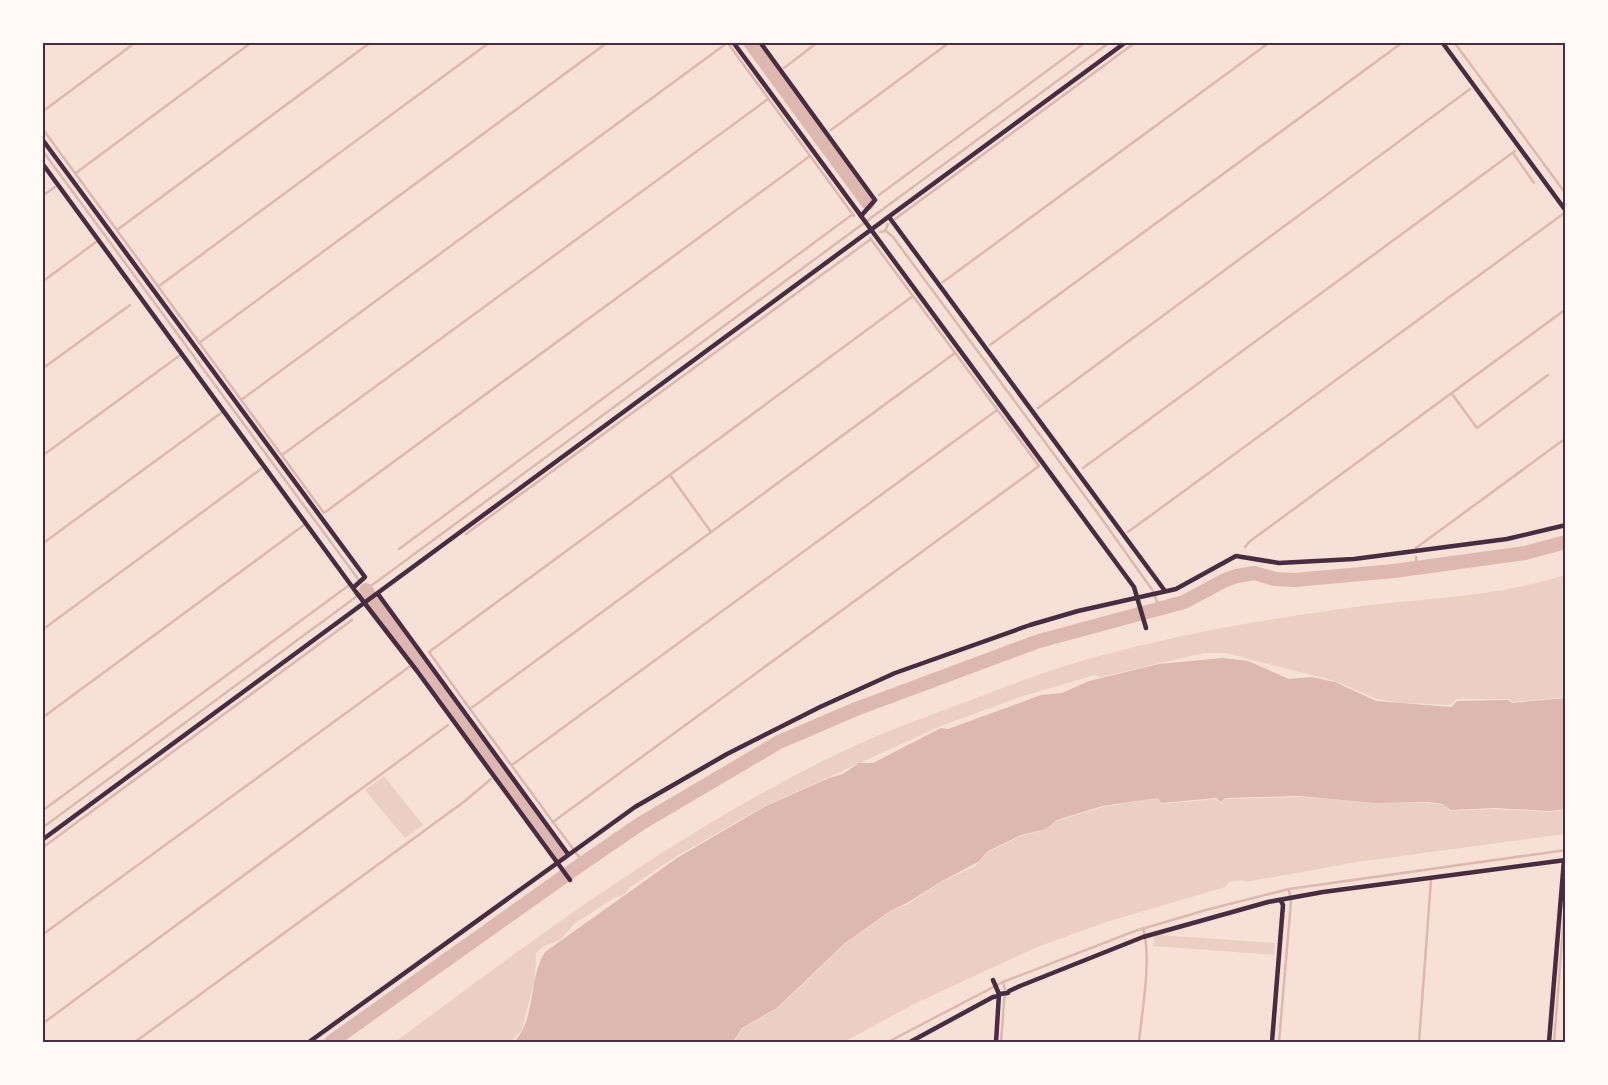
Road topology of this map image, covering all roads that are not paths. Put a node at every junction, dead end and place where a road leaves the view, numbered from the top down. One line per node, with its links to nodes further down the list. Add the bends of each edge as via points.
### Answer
1 (733, 42): 9 (street)
2 (760, 42): 9 (street, via 875,200)
3 (1126, 42): 8 (street)
4 (1442, 42): 7 (street)
5 (42, 139): 12 (street, via 365,576)
6 (42, 163): 12 (street)
7 (1566, 210)
8 (889, 217): 10 (street); 13 (street)
9 (864, 220): 10 (street)
10 (871, 230): 14 (street); 15 (street, via 1134,587)
11 (1566, 525): 13 (street, via 1506,539 1354,559 1279,563 1236,556 1176,589)
12 (354, 587): 16 (street)
13 (1165, 591): 15 (street)
14 (378, 594): 16 (street); 19 (street)
15 (1138, 599): 17 (street); 19 (street, via 1030,625 896,673 845,695 727,754 635,807)
16 (364, 603): 18 (street); 21 (street)
17 (1146, 628)
18 (42, 840)
19 (573, 852): 21 (street)
20 (1564, 860): 23 (street, via 1293,896); 30 (street)
21 (557, 863): 22 (street); 26 (street)
22 (570, 880)
23 (1281, 901): 25 (street, via 1146,936); 29 (street)
24 (994, 981): 25 (street)
25 (1001, 993): 27 (street); 28 (street)
26 (309, 1042)
27 (910, 1042)
28 (996, 1042)
29 (1272, 1042)
30 (1549, 1042)

